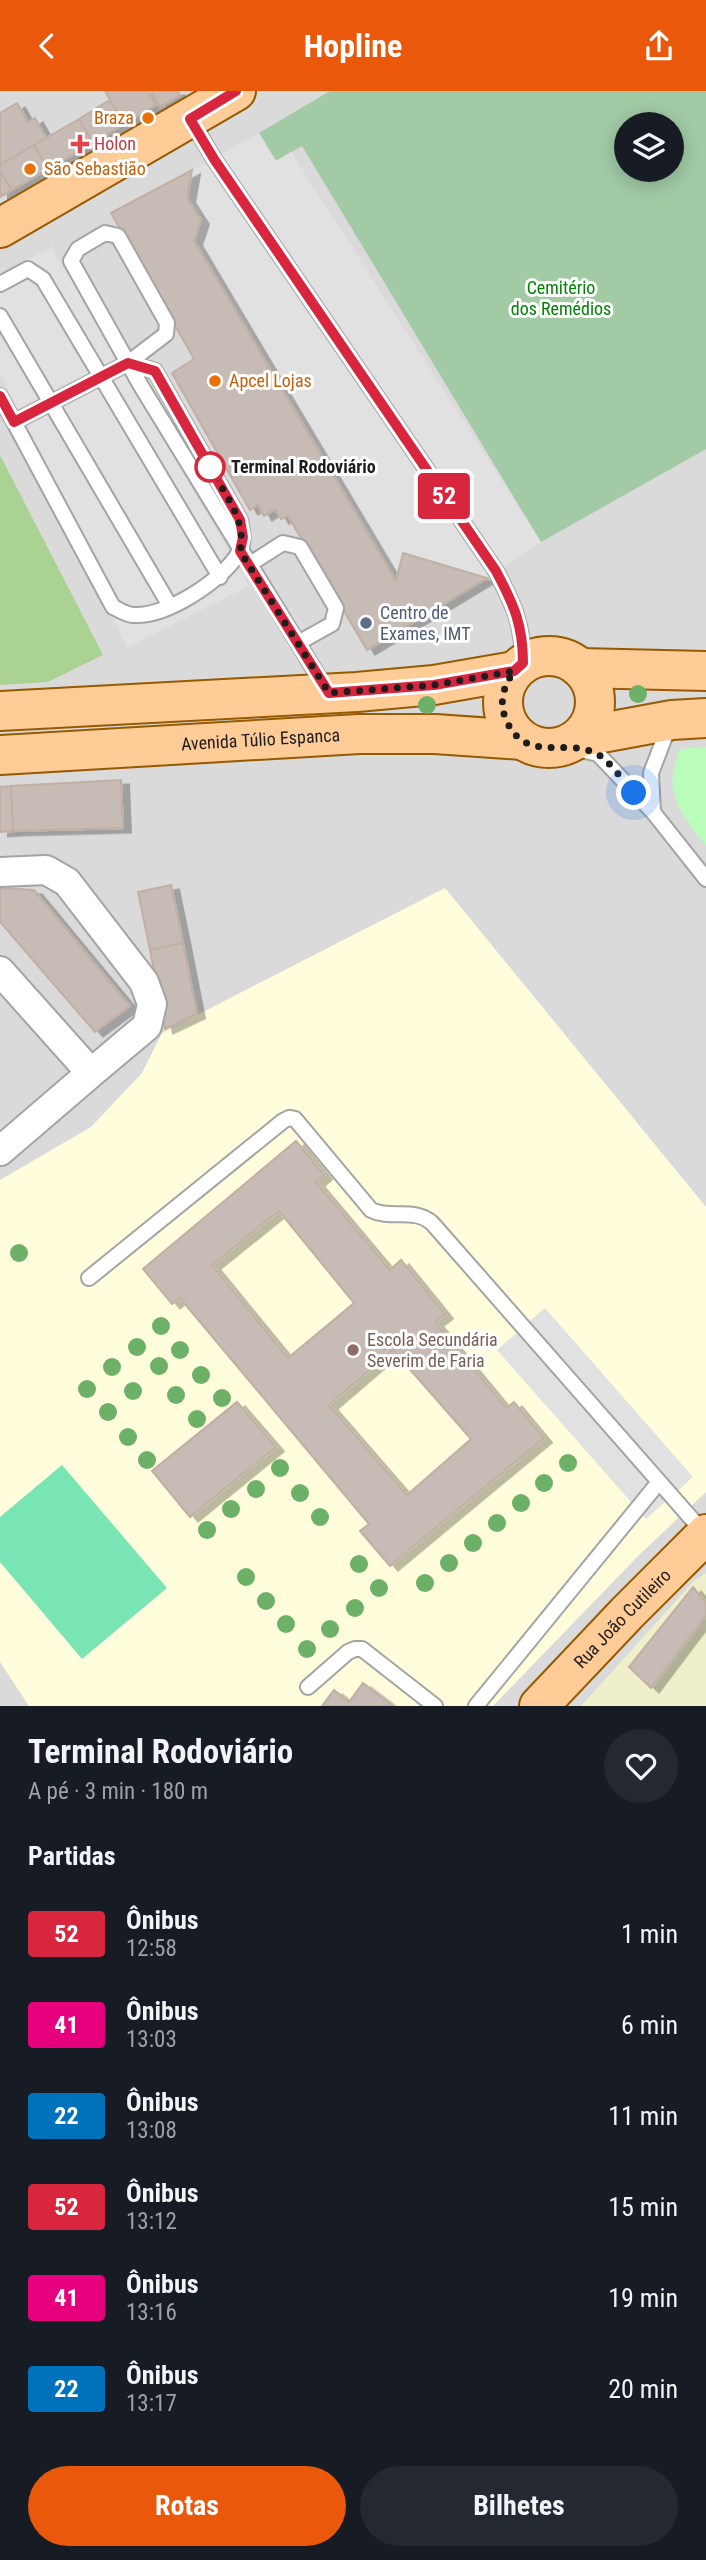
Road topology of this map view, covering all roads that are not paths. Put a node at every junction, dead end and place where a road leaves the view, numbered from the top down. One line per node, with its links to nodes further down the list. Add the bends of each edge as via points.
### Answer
1 (236, 91): 2 (main road)
2 (190, 119): 3 (main road); 16 (lane, via 496,571 516,609 523,638)
3 (0, 228)
4 (0, 284): 7 (lane, via 28,269 43,279)
5 (0, 316): 9 (lane)
6 (128, 363): 6 (lane, via 71,261 78,249 105,233 118,236 167,323 166,334); 7 (lane); 11 (lane, via 155,371 240,520)
7 (100, 377): 9 (lane); 13 (lane)
8 (0, 396): 10 (lane)
9 (51, 403): 10 (lane); 14 (lane)
10 (14, 422): 14 (lane, via 113,607 132,615)
11 (240, 551): 12 (lane); 13 (lane)
12 (250, 565): 15 (lane); 15 (lane, via 284,543 300,547 336,608 331,624)
13 (220, 577): 14 (lane)
14 (170, 606)
15 (298, 643): 19 (lane)
16 (518, 667): 17 (main road, via 537,657 552,656); 19 (main road, via 434,685); 22 (main road, via 505,684 503,708 510,730)
17 (580, 668): 18 (main road); 23 (main road, via 595,694 595,710 590,725)
18 (706, 671)
19 (329, 693): 20 (main road)
20 (0, 711)
21 (689, 719): 23 (main road, Avenida Túlio Espanca); 25 (lane, via 650,773)
22 (522, 740): 23 (main road, Avenida Túlio Espanca, via 549,749); 24 (main road, Avenida Túlio Espanca, via 359,734)
23 (572, 742): 25 (lane, via 598,754)
24 (0, 755)
25 (653, 812): 27 (lane)
26 (0, 872): 29 (street, via 46,870 67,882 144,982 152,1004 147,1026)
27 (706, 879)
28 (0, 971): 29 (street)
29 (91, 1073): 30 (street)
30 (0, 1151)
31 (89, 1277): 32 (lane, via 283,1121 295,1119 371,1210 418,1214 432,1223)
32 (659, 1482): 33 (lane); 36 (lane)
33 (705, 1537): 37 (main road, Rua João Cutileiro)
34 (308, 1687): 35 (lane, via 348,1652 362,1649)
35 (436, 1706)
36 (476, 1706)
37 (539, 1706)

